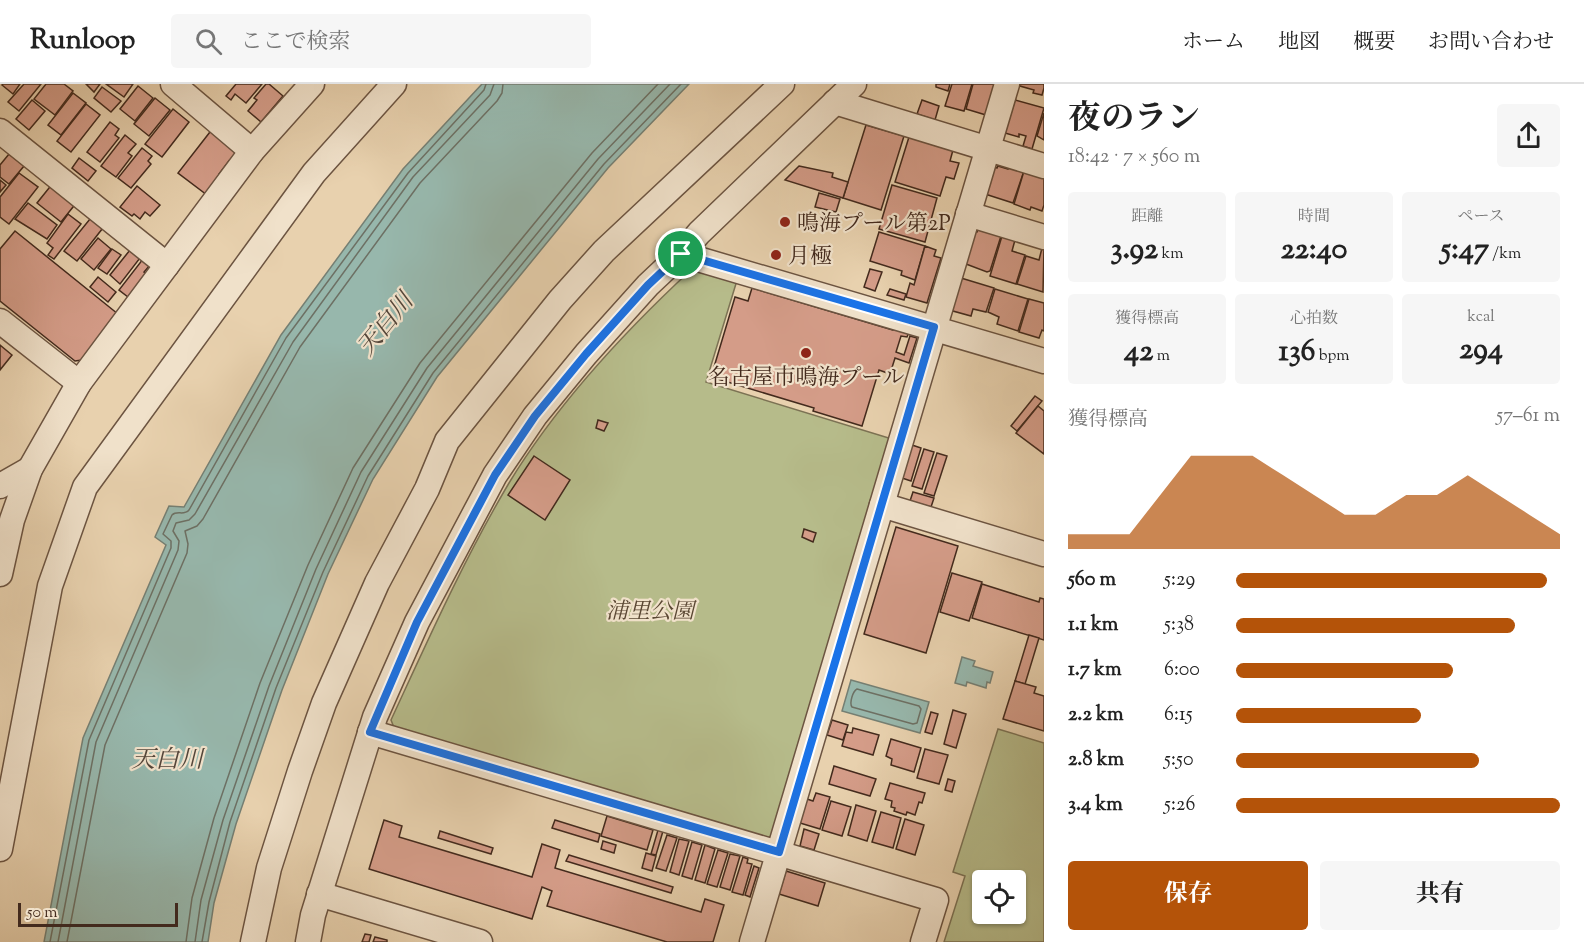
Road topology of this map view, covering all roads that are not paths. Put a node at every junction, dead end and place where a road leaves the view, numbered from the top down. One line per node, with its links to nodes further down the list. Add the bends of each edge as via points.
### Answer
1 (173, 84): 10 (street)
2 (312, 84): 10 (street)
3 (394, 84): 26 (street, via 314,172 85,487 50,586)
4 (782, 84): 29 (street, via 604,251 447,441 427,489 377,583 324,703 269,867)
5 (854, 84): 7 (street)
6 (1006, 84): 9 (street)
7 (835, 102): 9 (street); 14 (street)
8 (0, 131): 15 (street)
9 (987, 149): 11 (street); 12 (street)
10 (252, 152): 15 (street)
11 (1044, 166)
12 (968, 214): 13 (street); 17 (street)
13 (1044, 237)
14 (681, 254): 17 (street); 25 (street, via 586,354 535,416 495,475 417,622)
15 (168, 265): 19 (street)
16 (0, 321): 19 (street)
17 (934, 327): 18 (street); 22 (street)
18 (1044, 361)
19 (79, 383): 20 (street)
20 (30, 469): 21 (street); 24 (street, via 12,520)
21 (0, 486)
22 (882, 505): 23 (street); 27 (street)
23 (1044, 554)
24 (0, 574)
25 (370, 732): 27 (street); 28 (street)
26 (0, 849)
27 (779, 852): 32 (street); 33 (street, via 936,900)
28 (320, 894): 30 (street); 31 (street)
29 (253, 942)
30 (308, 942)
31 (480, 942)
32 (752, 942)
33 (923, 942)

